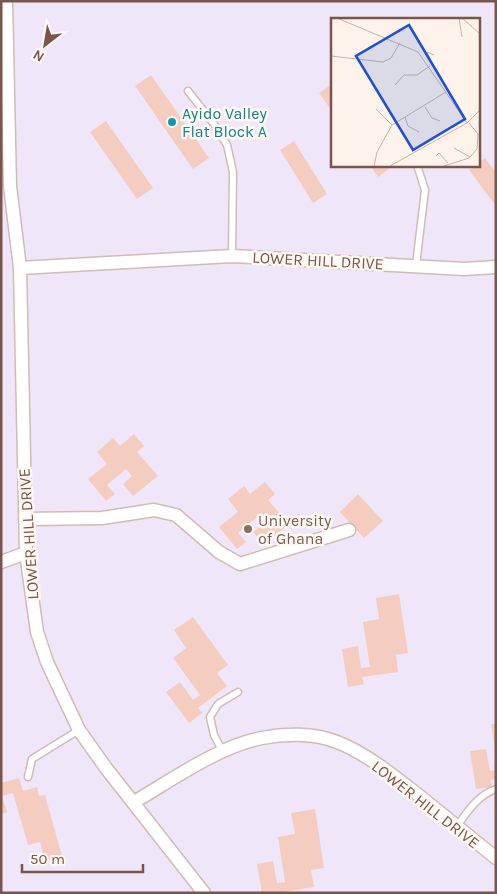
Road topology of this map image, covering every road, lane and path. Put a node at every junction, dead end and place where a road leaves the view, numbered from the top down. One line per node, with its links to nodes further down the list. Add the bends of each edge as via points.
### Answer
1 (6, 1): 6 (street, LOWER HILL DRIVE, via 10,186)
2 (188, 91): 4 (lane, via 227,145 233,172)
3 (417, 166): 5 (lane, via 425,190)
4 (232, 256): 5 (street, LOWER HILL DRIVE); 6 (street, LOWER HILL DRIVE)
5 (416, 265): 7 (street, LOWER HILL DRIVE)
6 (20, 268): 8 (street, LOWER HILL DRIVE)
7 (496, 268)
8 (25, 518): 9 (street, via 102,518 154,510 176,515 219,552 240,564); 10 (street, LOWER HILL DRIVE)
9 (349, 530)
10 (26, 553): 11 (street); 13 (street, LOWER HILL DRIVE, via 37,632 46,662)
11 (1, 562)
12 (238, 692): 14 (lane, via 218,704 210,717 214,735)
13 (79, 730): 15 (lane, via 32,759); 17 (street, LOWER HILL DRIVE)
14 (223, 752): 17 (street, LOWER HILL DRIVE); 18 (street, LOWER HILL DRIVE, via 261,738 287,734 337,742 392,774)
15 (28, 777)
16 (496, 789): 18 (lane, via 479,798)
17 (134, 802): 20 (street, LOWER HILL DRIVE)
18 (457, 826): 19 (street, LOWER HILL DRIVE)
19 (496, 858)
20 (204, 893)

